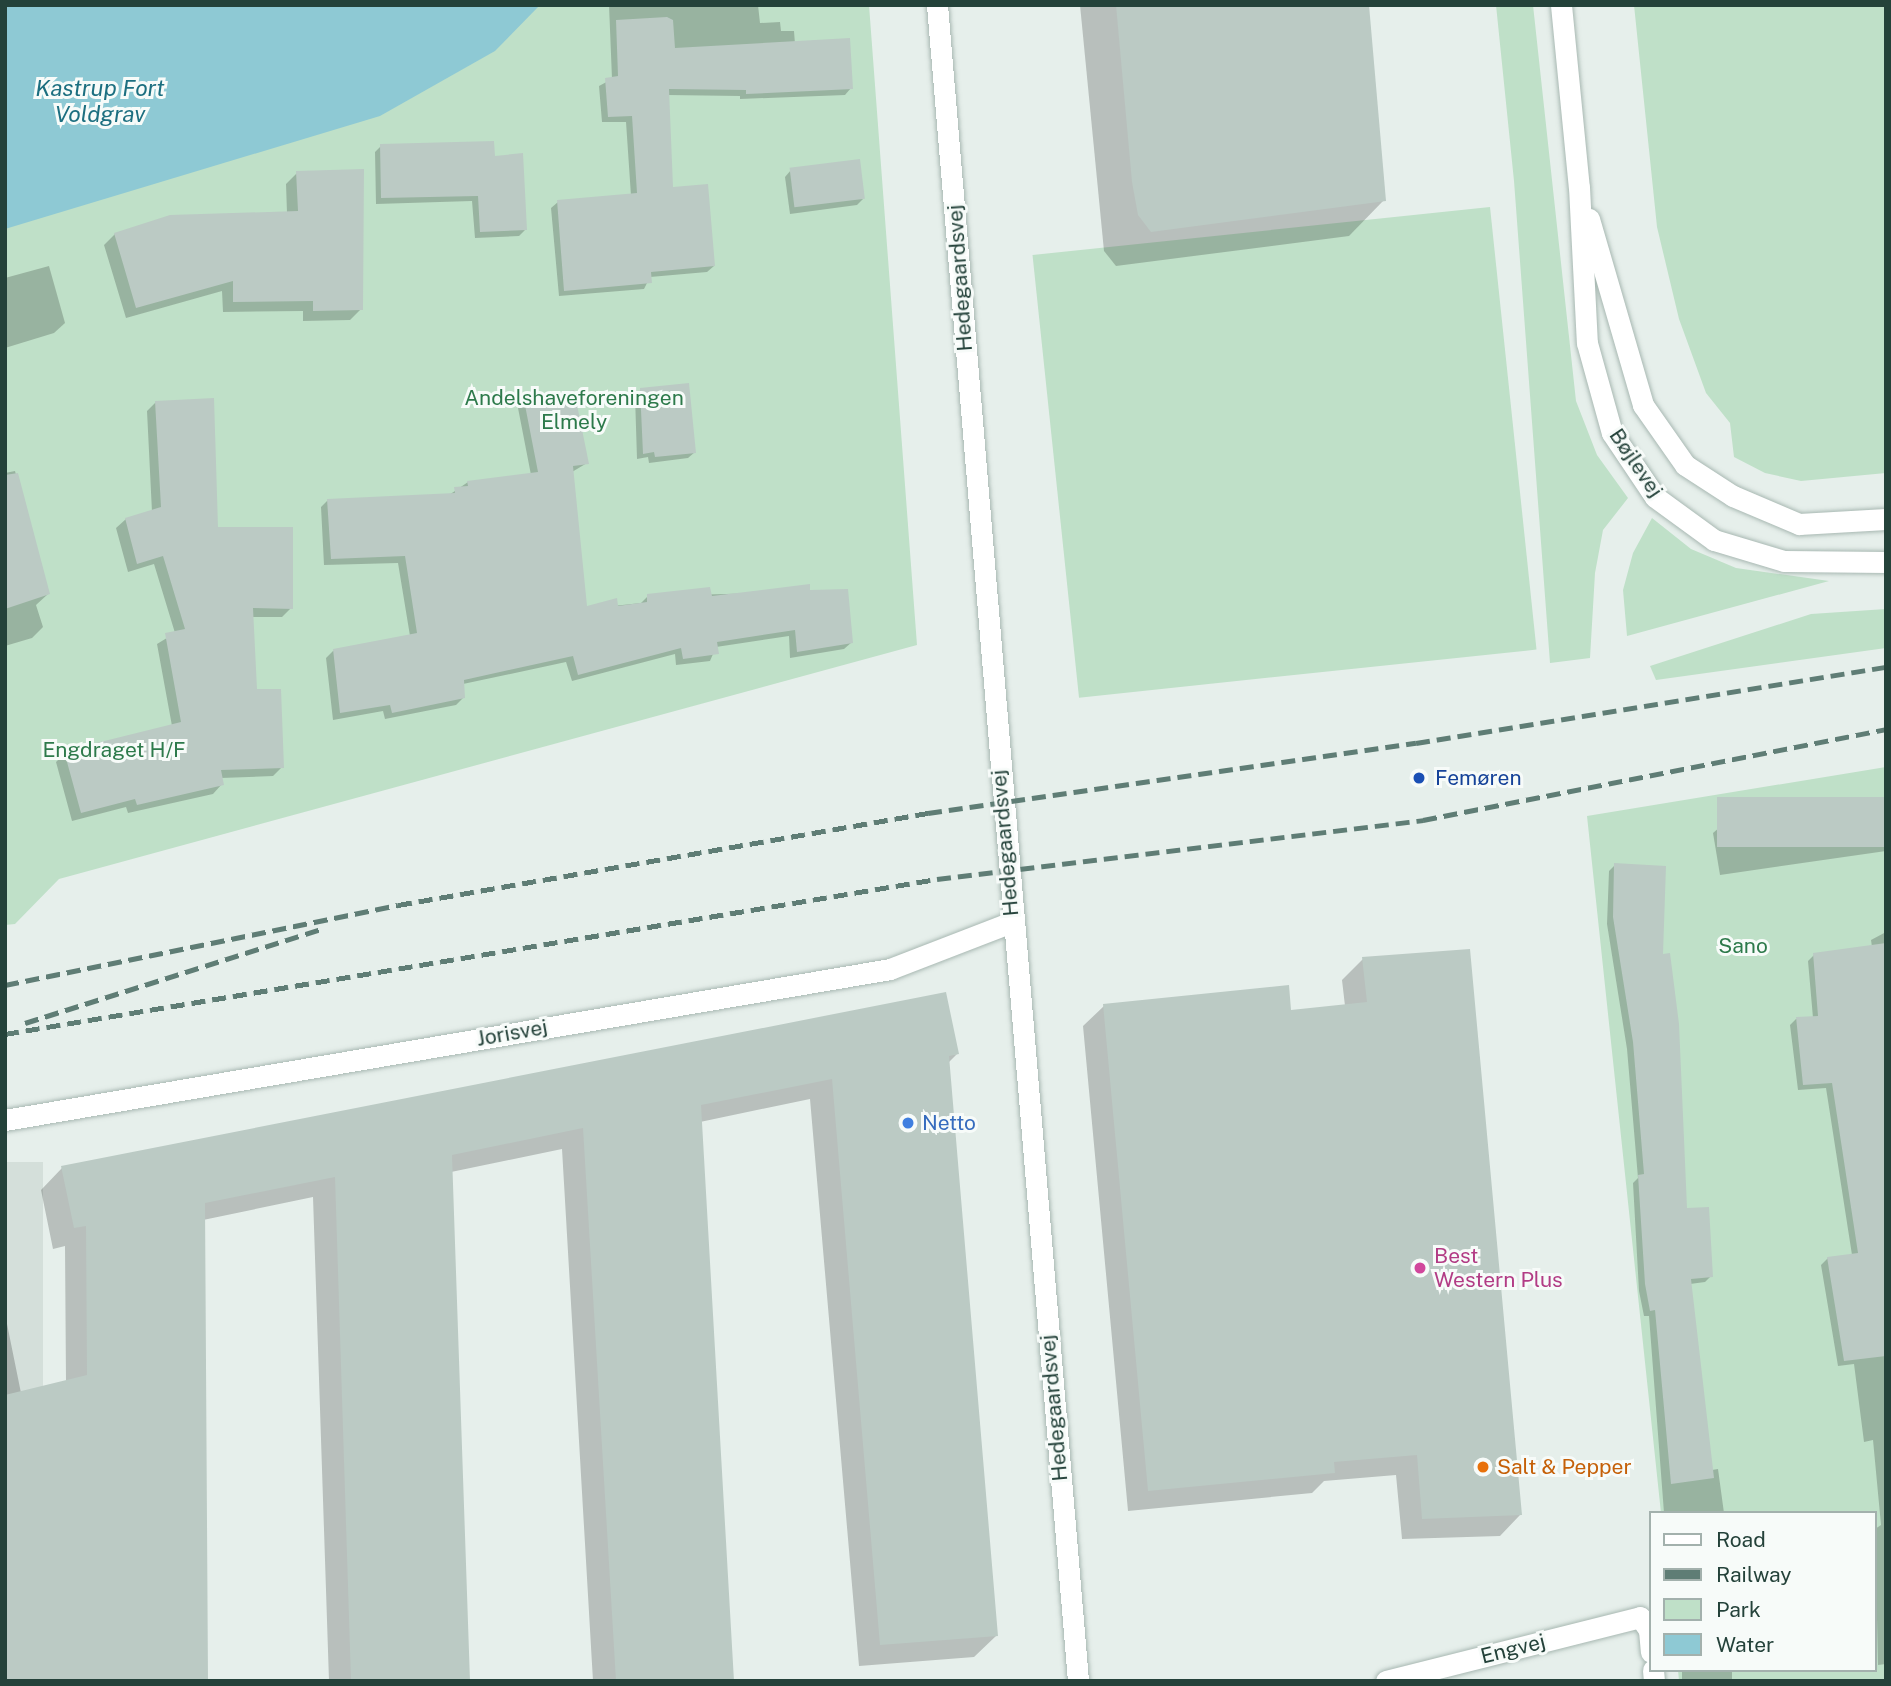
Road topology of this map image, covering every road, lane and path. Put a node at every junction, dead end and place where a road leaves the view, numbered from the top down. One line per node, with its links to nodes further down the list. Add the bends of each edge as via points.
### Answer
1 (937, 5): 6 (street, Hedegaardsvej)
2 (1561, 5): 3 (street, Bøjlevej)
3 (1579, 187): 4 (street, Bøjlevej, via 1643,405 1685,465 1733,496 1799,524); 5 (street, Bøjlevej, via 1587,343 1612,433 1655,497 1714,540 1784,561)
4 (1886, 519)
5 (1886, 562)
6 (1012, 922): 7 (street, Jorisvej, via 890,969); 9 (street, Hedegaardsvej)
7 (5, 1120)
8 (1650, 1641): 10 (street, Engvej, via 1640,1617)
9 (1078, 1681)
10 (1386, 1681)

